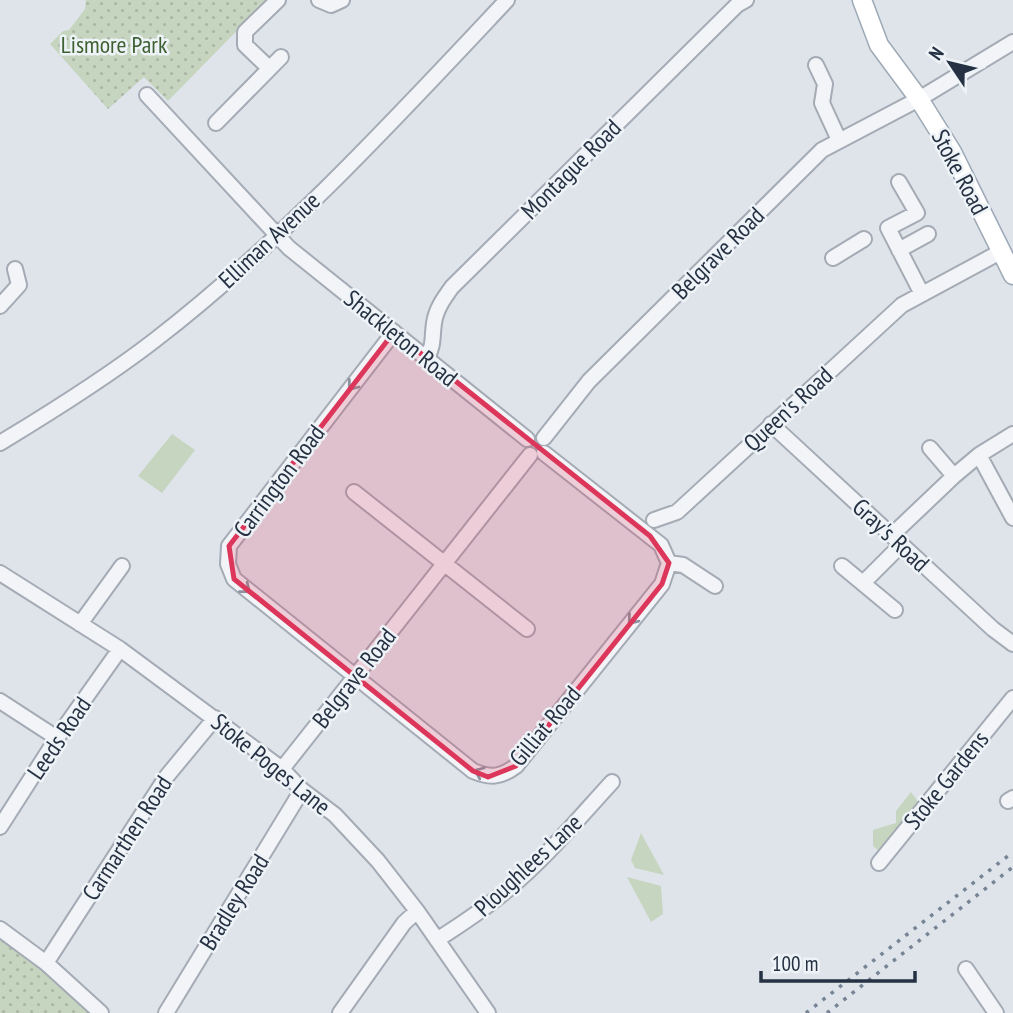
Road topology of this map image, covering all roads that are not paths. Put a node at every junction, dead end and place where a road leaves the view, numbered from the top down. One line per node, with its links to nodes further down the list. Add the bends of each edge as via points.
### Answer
1 (278, 0): 10 (street, via 245,32 244,45)
2 (319, 0): 3 (street, via 331,5)
3 (342, 0)
4 (507, 0): 18 (street, Elliman Avenue)
5 (746, 0): 27 (street, Montague Road, via 452,287 441,302)
6 (862, 0): 12 (main road, Stoke Road, via 879,46)
7 (1013, 42): 12 (street, Belgrave Road)
8 (281, 57): 10 (street)
9 (816, 65): 14 (street, via 825,84 822,103)
10 (269, 68): 13 (street)
11 (147, 95): 18 (street, Shackleton Road)
12 (919, 99): 14 (street, Belgrave Road); 20 (main road, Stoke Road, via 952,152)
13 (216, 123)
14 (839, 141): 32 (street, Belgrave Road, via 811,160 589,381)
15 (900, 182): 16 (street, via 917,213)
16 (876, 234): 19 (street); 21 (street)
17 (928, 234): 19 (street)
18 (275, 235): 26 (street, Shackleton Road); 30 (street, Elliman Avenue, via 156,339 103,378)
19 (900, 250): 24 (street)
20 (1002, 251): 23 (main road, Stoke Road); 24 (street, Queen's Road)
21 (833, 258)
22 (15, 269): 25 (street, via 19,285)
23 (1013, 275)
24 (922, 294): 28 (street, Queen's Road, via 902,305)
25 (0, 306)
26 (394, 332): 27 (street, Shackleton Road); 51 (street, Carrington Road, one-way to 51, via 229,546 228,564 234,579)
27 (427, 358): 32 (street, Shackleton Road, via 527,439 534,435)
28 (771, 424): 37 (street, Queen's Road, via 677,512); 38 (street, Gray's Road)
29 (1013, 434): 33 (street)
30 (1, 439)
31 (930, 448): 34 (street)
32 (539, 449): 39 (street, Belgrave Road); 40 (street, via 661,545)
33 (979, 456): 34 (street); 36 (street)
34 (954, 476): 38 (street)
35 (354, 492): 39 (street)
36 (1013, 518)
37 (654, 520)
38 (897, 540): 44 (street); 49 (street, Gray's Road)
39 (445, 563): 48 (street); 51 (street, Belgrave Road)
40 (668, 563): 45 (street, via 683,565); 51 (street, Gilliat Road, one-way to 51, via 662,583 516,766 504,775 488,777 473,771)
41 (122, 566): 47 (street)
42 (842, 566): 44 (street)
43 (0, 573): 47 (street, Stoke Poges Lane)
44 (863, 583): 46 (street)
45 (715, 586)
46 (895, 610)
47 (80, 624): 50 (street, Stoke Poges Lane)
48 (527, 629)
49 (1013, 644)
50 (120, 649): 54 (street, Stoke Poges Lane); 55 (street, Leeds Road)
51 (355, 677): 56 (street, Belgrave Road)
52 (1013, 698): 60 (street, Stoke Gardens)
53 (0, 701): 55 (street)
54 (215, 718): 56 (street, Stoke Poges Lane); 64 (street, Carmarthen Road, via 167,776)
55 (57, 738): 59 (street, Leeds Road)
56 (282, 769): 58 (street, Stoke Poges Lane)
57 (612, 782): 63 (street, Ploughlees Lane, via 509,889)
58 (302, 790): 61 (street, Stoke Poges Lane, via 335,815); 67 (street, Bradley Road)
59 (0, 827)
60 (879, 863)
61 (417, 911): 63 (street, Stoke Poges Lane); 68 (street)
62 (0, 929): 64 (street)
63 (437, 940): 69 (street, Stoke Poges Lane)
64 (46, 962): 66 (street)
65 (966, 968): 70 (street)
66 (101, 1013)
67 (166, 1013)
68 (340, 1013)
69 (488, 1013)
70 (996, 1013)

